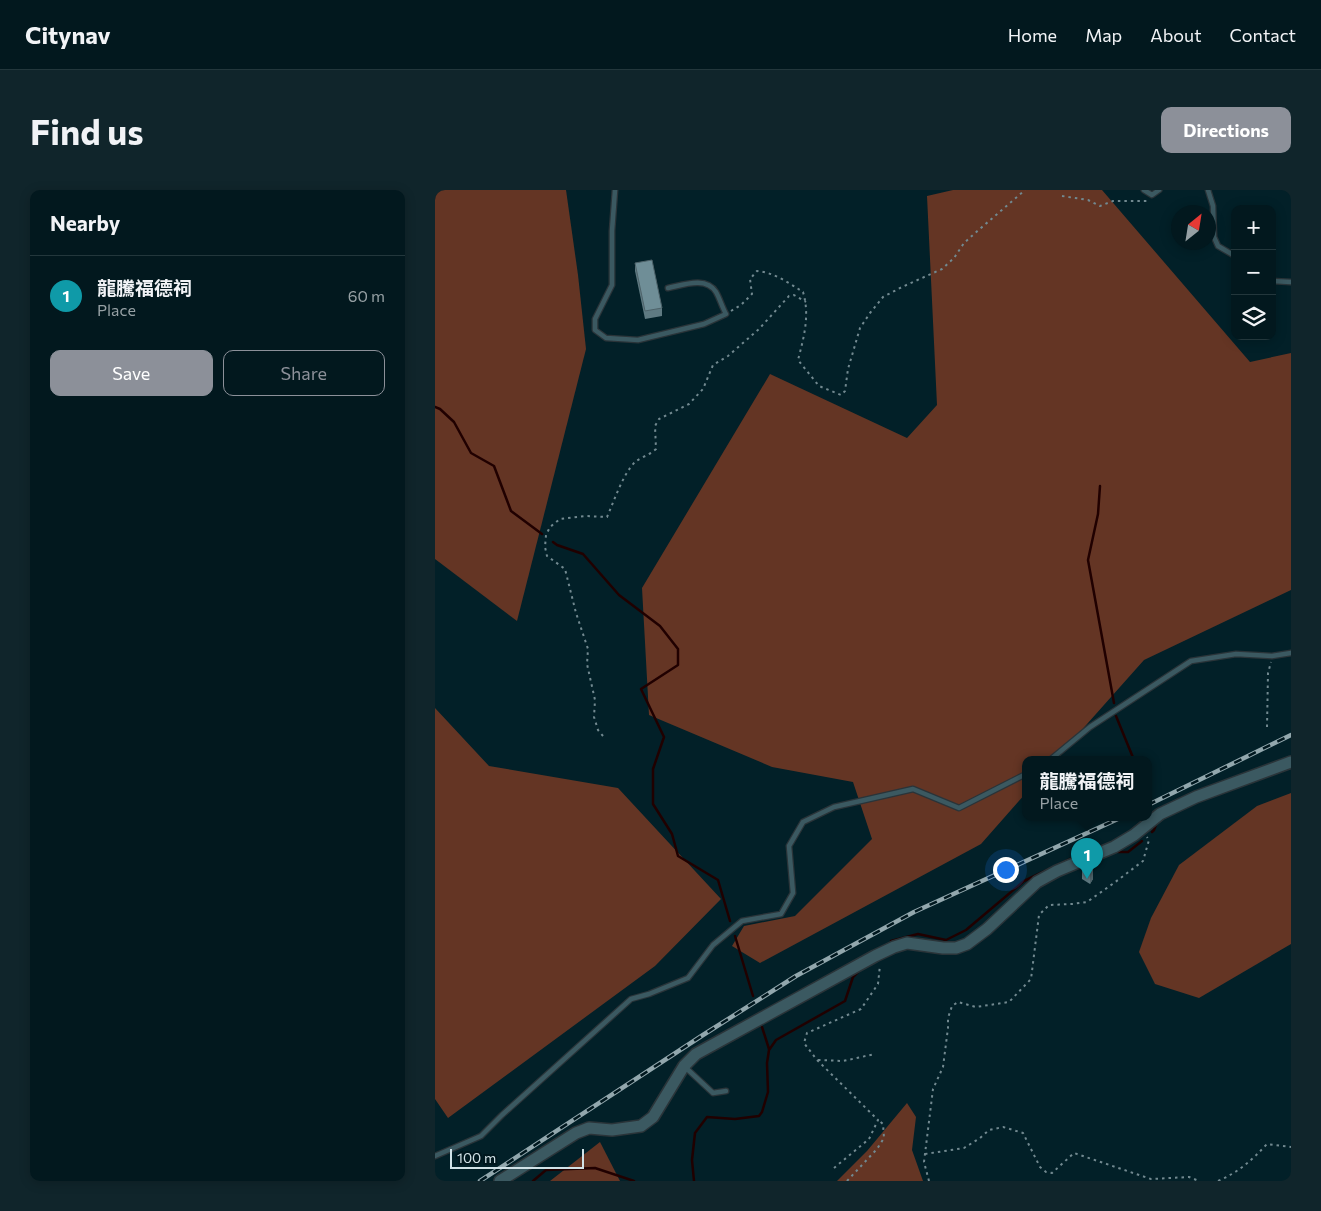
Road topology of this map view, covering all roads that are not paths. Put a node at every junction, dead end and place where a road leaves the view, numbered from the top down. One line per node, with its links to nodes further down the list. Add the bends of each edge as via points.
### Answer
1 (615, 190): 8 (lane, via 611,286 595,319 595,330 606,338 638,340 704,324 726,314 715,290 708,285 697,282)
2 (1144, 190): 3 (lane, via 1152,195)
3 (1159, 190)
4 (1208, 190): 5 (lane, via 1213,206 1214,237 1218,246)
5 (1231, 254)
6 (1276, 280): 7 (lane)
7 (1291, 282)
8 (668, 288)
9 (1291, 652): 10 (lane, via 1272,656 1237,654 1191,661 1090,727)
10 (1055, 756)
11 (1291, 762): 13 (street, via 1196,797)
12 (1022, 776): 17 (lane, via 959,808 913,789 834,807 803,822 789,846 793,893 781,914 742,921 713,945 688,978 631,999 481,1136)
13 (1152, 821)
14 (1152, 821): 15 (street, via 1114,847 1037,882 967,944 956,948 907,943 894,947 696,1054)
15 (684, 1066): 16 (lane, via 713,1093); 18 (street, via 653,1118 641,1126 612,1130 589,1128 576,1133)
16 (726, 1091)
17 (435, 1156)
18 (500, 1181)

